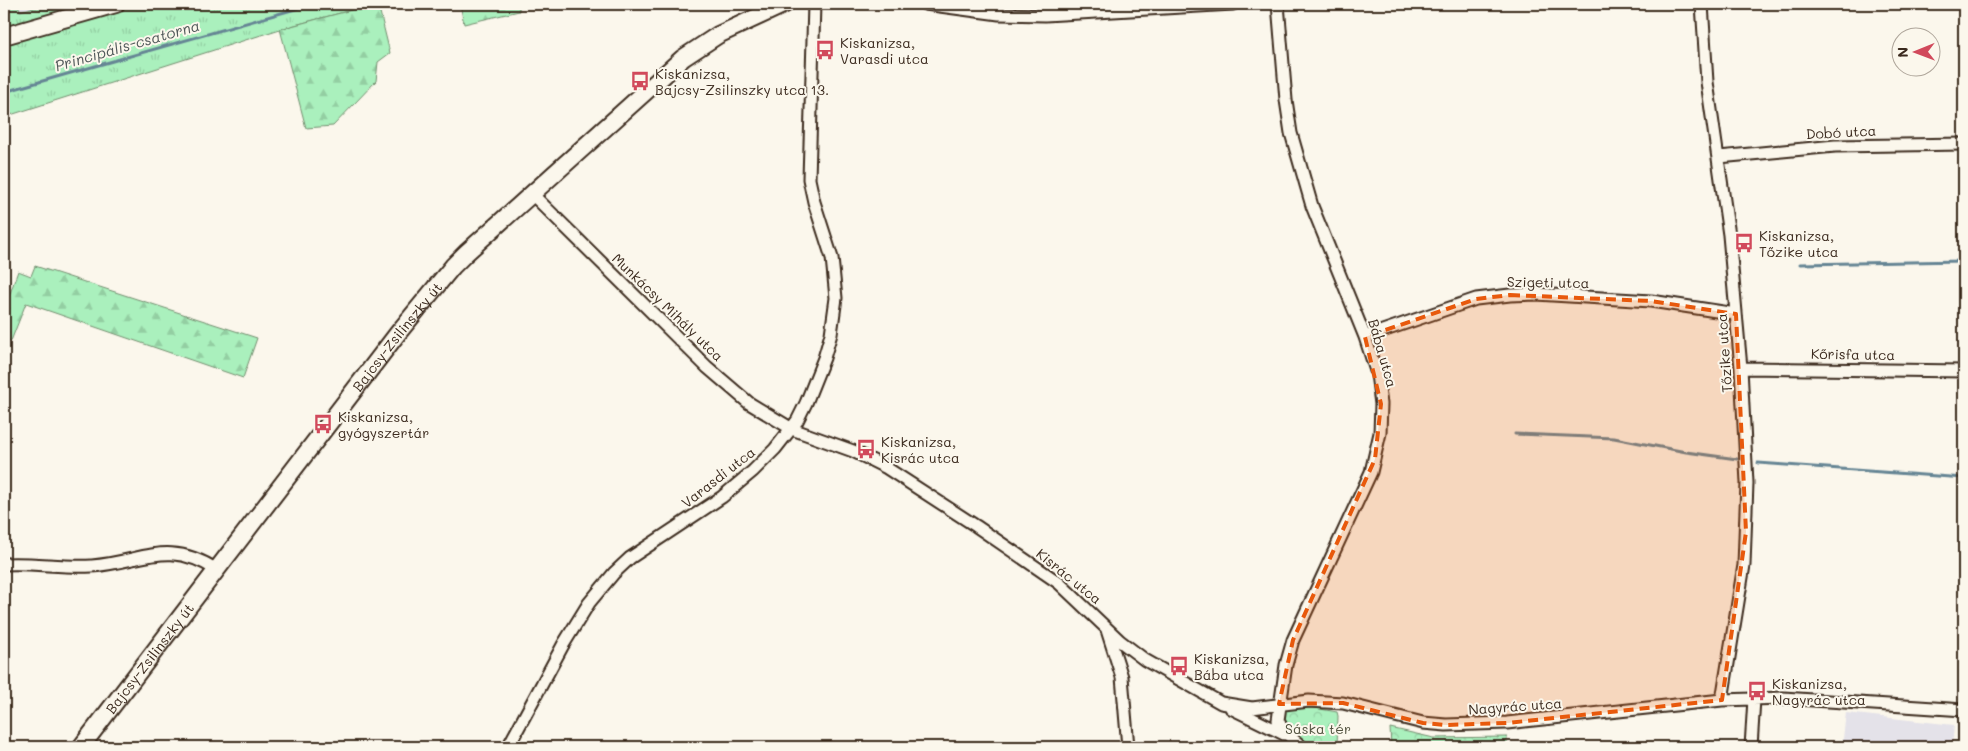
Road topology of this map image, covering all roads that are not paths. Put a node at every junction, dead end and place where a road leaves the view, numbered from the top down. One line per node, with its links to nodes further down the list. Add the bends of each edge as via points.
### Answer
1 (116, 4): 8 (street)
2 (785, 4): 11 (street, Bajcsy-Zsilinszky út, via 718,35 683,58)
3 (814, 4): 16 (street, Varasdi utca, via 809,179 832,258 836,298 824,358)
4 (925, 4): 5 (street, via 999,14 1045,15)
5 (1233, 4)
6 (1278, 4): 13 (street, Bába utca, via 1291,134 1312,206)
7 (1702, 4): 10 (street, Tőzike utca, via 1707,82)
8 (4, 36)
9 (1964, 144): 10 (street, Dobó utca, via 1835,146)
10 (1719, 157): 12 (street, Tőzike utca)
11 (532, 194): 16 (street, Munkácsy Mihály utca, via 707,367 754,406); 18 (street, Bajcsy-Zsilinszky út, via 453,266)
12 (1736, 314): 13 (street, Szigeti utca, via 1660,301 1510,295 1476,299); 14 (street, Tőzike utca)
13 (1365, 336): 23 (street, Bába utca, via 1377,374 1381,404 1375,459 1364,491 1293,640)
14 (1741, 368): 15 (street, Kőrisfa utca); 21 (street, Tőzike utca, via 1746,532 1740,599)
15 (1964, 371)
16 (792, 429): 19 (street, Kisrác utca, via 853,451 885,467 1059,583); 27 (street, Varasdi utca, via 775,450 737,485 630,558 614,573 589,603 563,645)
17 (4, 564): 18 (street, via 93,566 168,553 190,556)
18 (217, 570): 26 (street, Bajcsy-Zsilinszky út)
19 (1105, 626): 22 (street, Kisrác utca, via 1145,660); 28 (street, via 1122,677)
20 (1754, 699): 21 (street, Nagyrác utca); 24 (street, Nagyrác utca, via 1815,699); 30 (street)
21 (1722, 700): 23 (street, Nagyrác utca, via 1507,723 1446,725 1413,721 1343,703)
22 (1221, 703): 23 (street, Kisrác utca, via 1252,708); 25 (street)
23 (1280, 704): 25 (street, via 1278,720)
24 (1964, 710)
25 (1287, 734): 29 (street)
26 (82, 747)
27 (508, 747)
28 (1128, 747)
29 (1302, 747)
30 (1751, 747)

